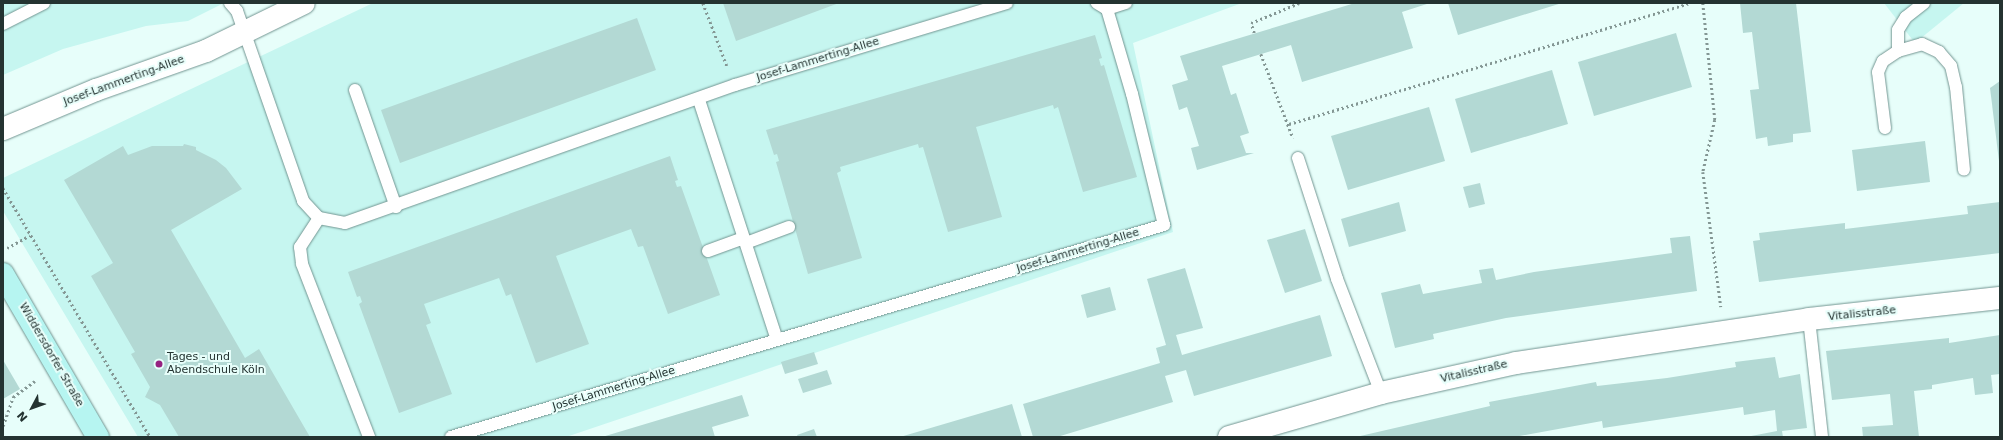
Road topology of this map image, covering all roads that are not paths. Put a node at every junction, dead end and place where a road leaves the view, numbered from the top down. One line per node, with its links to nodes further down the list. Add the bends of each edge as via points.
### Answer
1 (44, 3): 8 (lane)
2 (230, 3): 9 (lane, via 237,11)
3 (304, 3): 9 (street, Josef-Lammerting-Allee)
4 (1007, 3): 12 (lane, Josef-Lammerting-Allee, via 735,85)
5 (1126, 3): 7 (lane, Josef-Lammerting-Allee)
6 (1924, 3): 10 (lane, via 1906,17 1898,30)
7 (1102, 6): 25 (lane, Josef-Lammerting-Allee, via 1132,94 1164,225)
8 (3, 24)
9 (244, 33): 14 (street, Josef-Lammerting-Allee); 18 (lane, via 303,201)
10 (1898, 51): 13 (lane, via 1883,61 1878,72); 16 (lane, via 1922,44 1939,52 1951,66 1956,87)
11 (355, 90): 17 (lane)
12 (699, 100): 17 (lane, Josef-Lammerting-Allee); 20 (lane)
13 (1885, 128)
14 (3, 129)
15 (1298, 158): 26 (lane, via 1338,279)
16 (1964, 170)
17 (396, 207): 18 (lane, Josef-Lammerting-Allee, via 345,223)
18 (319, 218): 29 (lane, via 300,247 302,264)
19 (790, 228): 20 (lane)
20 (745, 240): 21 (lane); 25 (lane)
21 (708, 251)
22 (3, 274): 28 (main road, Widdersdorfer Straße)
23 (2000, 298): 24 (street, Vitalisstraße)
24 (1809, 319): 26 (street, Vitalisstraße, via 1516,363); 31 (lane)
25 (777, 340): 30 (lane, Josef-Lammerting-Allee)
26 (1381, 393): 27 (street, Vitalisstraße)
27 (1233, 436)
28 (98, 437)
29 (369, 437)
30 (451, 437)
31 (1822, 437)

